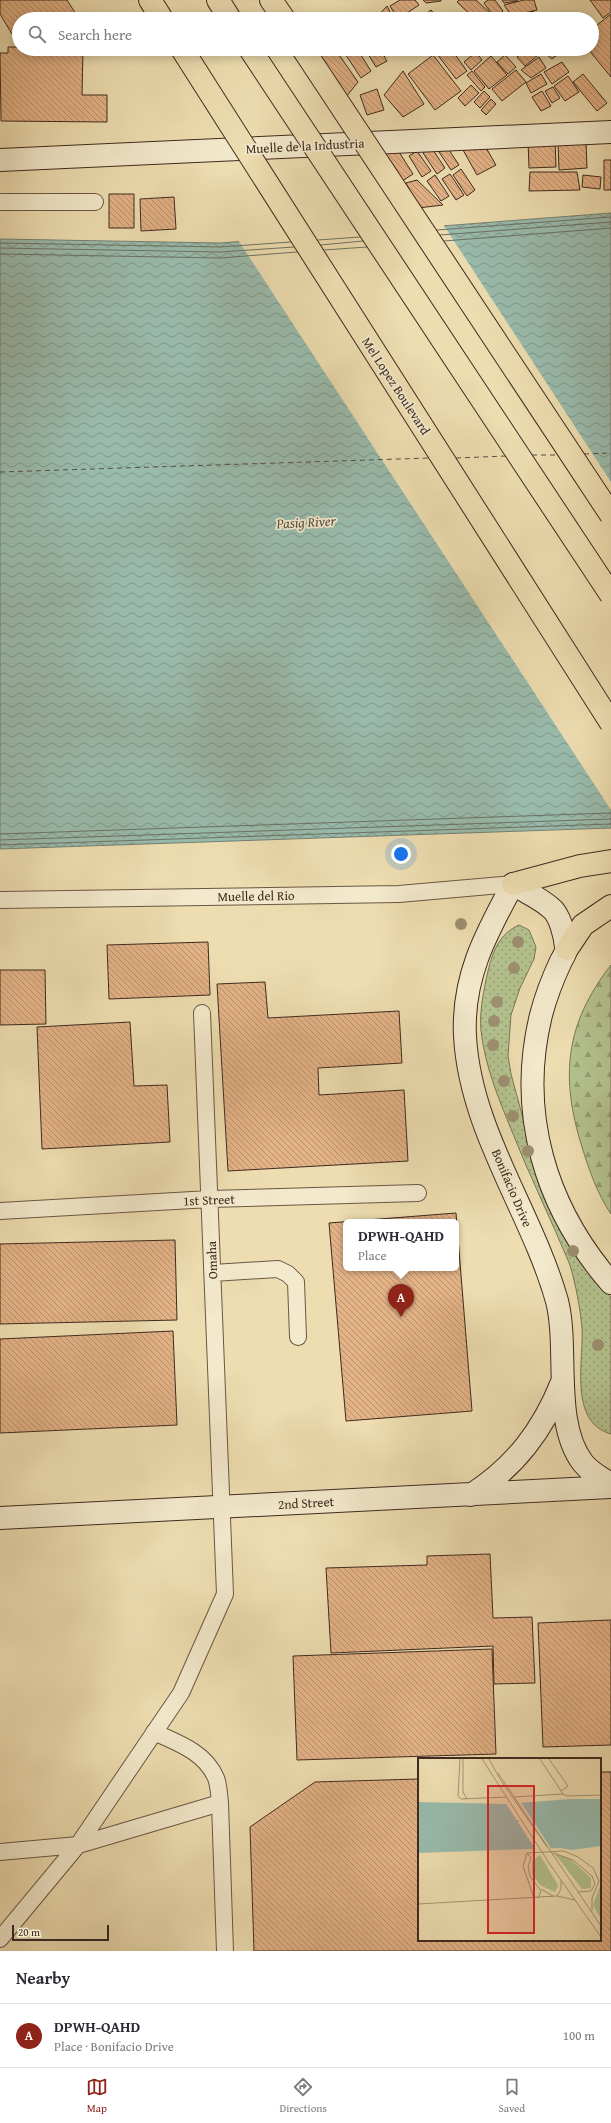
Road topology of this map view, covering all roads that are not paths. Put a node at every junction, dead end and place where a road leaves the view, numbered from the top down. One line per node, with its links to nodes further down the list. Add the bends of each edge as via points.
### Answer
1 (150, 0): 4 (highway)
2 (218, 0): 5 (highway)
3 (271, 0): 6 (highway)
4 (158, 12)
5 (226, 12)
6 (279, 12)
7 (186, 56): 16 (highway, Mel Lopez Boulevard, bridge)
8 (255, 56): 15 (highway, bridge)
9 (308, 56): 14 (highway, bridge)
10 (611, 132): 11 (street, Muelle de la Industria)
11 (0, 160)
12 (0, 202): 13 (lane)
13 (95, 202)
14 (611, 515)
15 (611, 595)
16 (611, 723)
17 (611, 861): 18 (highway, via 580,866)
18 (512, 884): 19 (lane, Muelle del Rio, via 399,894); 21 (street, via 552,908 560,922); 29 (street, Bonifacio Drive, via 484,937 474,963 465,1013 467,1057 487,1130 538,1250 557,1302 562,1338)
19 (0, 900)
20 (611, 906): 21 (highway, via 583,926)
21 (567, 949): 27 (street, via 551,984 537,1034 532,1084 538,1139 553,1191 564,1216 580,1243)
22 (202, 1012): 24 (lane, Omaha)
23 (418, 1193): 24 (lane, 1st Street)
24 (210, 1199): 25 (lane, 1st Street); 26 (lane, Omaha)
25 (0, 1211)
26 (213, 1273): 28 (lane, via 278,1270 288,1274 296,1282); 32 (lane, Omaha)
27 (611, 1283)
28 (298, 1337)
29 (563, 1381): 30 (street, Bonifacio Drive, via 568,1429 575,1448 582,1462); 31 (street, via 544,1422 524,1451)
30 (611, 1485): 31 (street, 2nd Street)
31 (471, 1495): 32 (street, 2nd Street)
32 (221, 1506): 33 (street, 2nd Street); 34 (lane, Omaha, via 225,1594 181,1693)
33 (0, 1518)
34 (154, 1732): 35 (lane, via 194,1751 208,1764 216,1779); 36 (lane, Omaha)
35 (220, 1803): 36 (lane); 39 (lane)
36 (78, 1845): 37 (lane); 38 (lane, Omaha)
37 (0, 1852)
38 (0, 1939)
39 (225, 1951)

